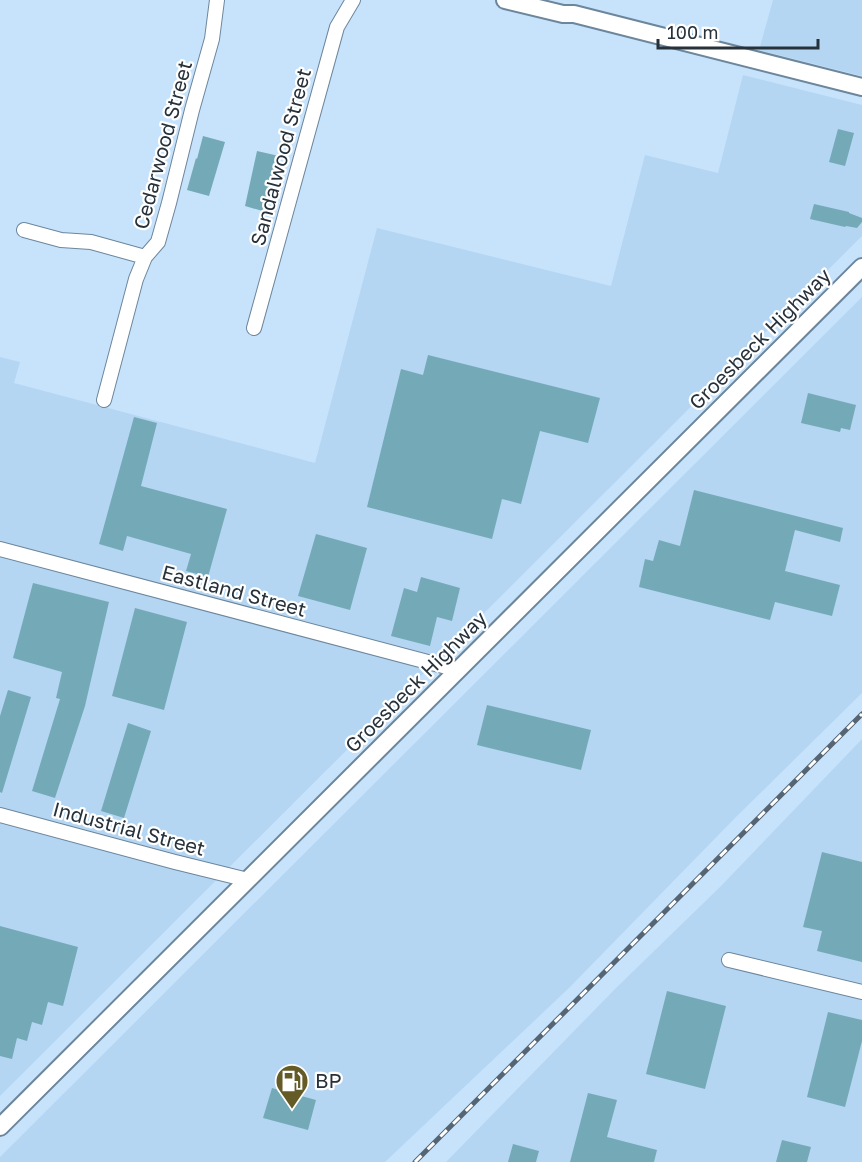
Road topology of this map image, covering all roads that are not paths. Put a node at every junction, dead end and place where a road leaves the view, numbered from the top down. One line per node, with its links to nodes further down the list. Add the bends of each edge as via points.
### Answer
1 (217, 0): 6 (street, Cedarwood Street, via 212,39 169,203 158,242)
2 (353, 0): 8 (street, Sandalwood Street, via 337,27)
3 (505, 0): 4 (main road)
4 (862, 87)
5 (24, 230): 6 (street)
6 (145, 257): 9 (street, Cedarwood Street)
7 (862, 267): 11 (main road, Groesbeck Highway)
8 (254, 328)
9 (104, 400)
10 (0, 549): 11 (street, Eastland Street)
11 (458, 670): 13 (main road, Groesbeck Highway)
12 (0, 815): 13 (street, Industrial Street)
13 (248, 880): 16 (main road, Groesbeck Highway)
14 (729, 960): 15 (street)
15 (862, 992)
16 (0, 1127)

